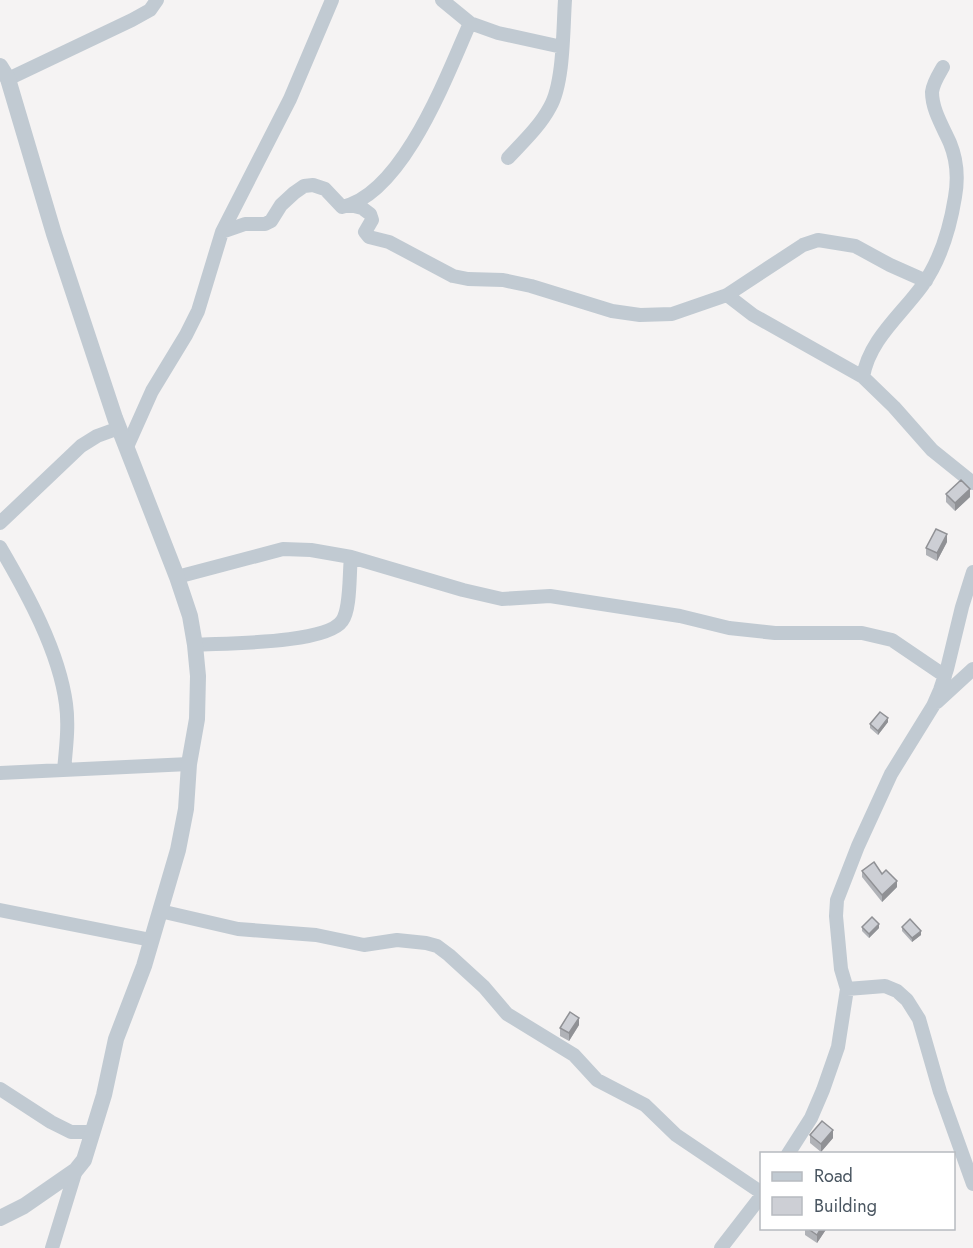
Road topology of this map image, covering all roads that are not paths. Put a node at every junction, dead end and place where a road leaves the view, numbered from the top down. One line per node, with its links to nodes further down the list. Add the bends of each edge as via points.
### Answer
1 (158, 0): 8 (street, via 150,10 132,20)
2 (332, 0): 11 (street, via 290,99)
3 (442, 0): 5 (street)
4 (566, 0): 6 (street)
5 (470, 23): 6 (street); 10 (street, via 431,109 408,148 387,178)
6 (562, 47): 9 (street, via 552,106)
7 (943, 67): 12 (street, via 933,96 954,157 956,195 944,244)
8 (4, 73): 15 (street)
9 (508, 158)
10 (350, 205): 11 (street, via 339,206 325,189 304,186 281,205 271,221); 13 (street, via 370,214 372,219 365,232 369,237 389,242 460,278 503,280 612,311 640,315 672,314)
11 (222, 232): 16 (street, via 198,311 152,391)
12 (926, 281): 13 (street, via 855,246 818,240 803,245); 14 (street, via 877,341 865,362)
13 (727, 295): 14 (street, via 753,315)
14 (863, 377): 17 (street, via 932,450)
15 (119, 428): 16 (street); 18 (street, via 81,446)
16 (127, 447): 22 (street)
17 (973, 483)
18 (0, 523)
19 (0, 547): 28 (street, via 36,611 62,685 67,723)
20 (351, 557): 22 (street, via 284,549); 23 (street, via 346,613 334,628 302,637); 25 (street, via 502,599 550,596 775,633 862,633 892,640)
21 (973, 572): 25 (street)
22 (177, 577): 23 (street)
23 (195, 645): 27 (street, via 197,719)
24 (973, 669): 26 (street)
25 (945, 676): 26 (street)
26 (933, 706): 33 (street, via 891,774 837,900 841,969)
27 (189, 764): 28 (street); 31 (street, via 178,850)
28 (64, 770): 29 (street)
29 (0, 773)
30 (0, 910): 32 (street)
31 (160, 911): 32 (street); 40 (street, via 238,929 316,935 364,945 398,940 437,946 484,987 507,1014 574,1055 597,1080 645,1105 676,1135)
32 (151, 940): 35 (street, via 116,1039)
33 (847, 989): 36 (street, via 885,986 908,1000 919,1019 940,1092); 37 (street, via 838,1047 823,1090)
34 (0, 1089): 35 (street, via 71,1132)
35 (92, 1132): 38 (street, via 84,1160)
36 (968, 1148): 39 (street)
37 (789, 1152)
38 (76, 1170): 42 (street); 43 (street)
39 (973, 1184)
40 (760, 1193)
41 (760, 1197): 44 (street)
42 (0, 1218)
43 (52, 1248)
44 (721, 1248)

